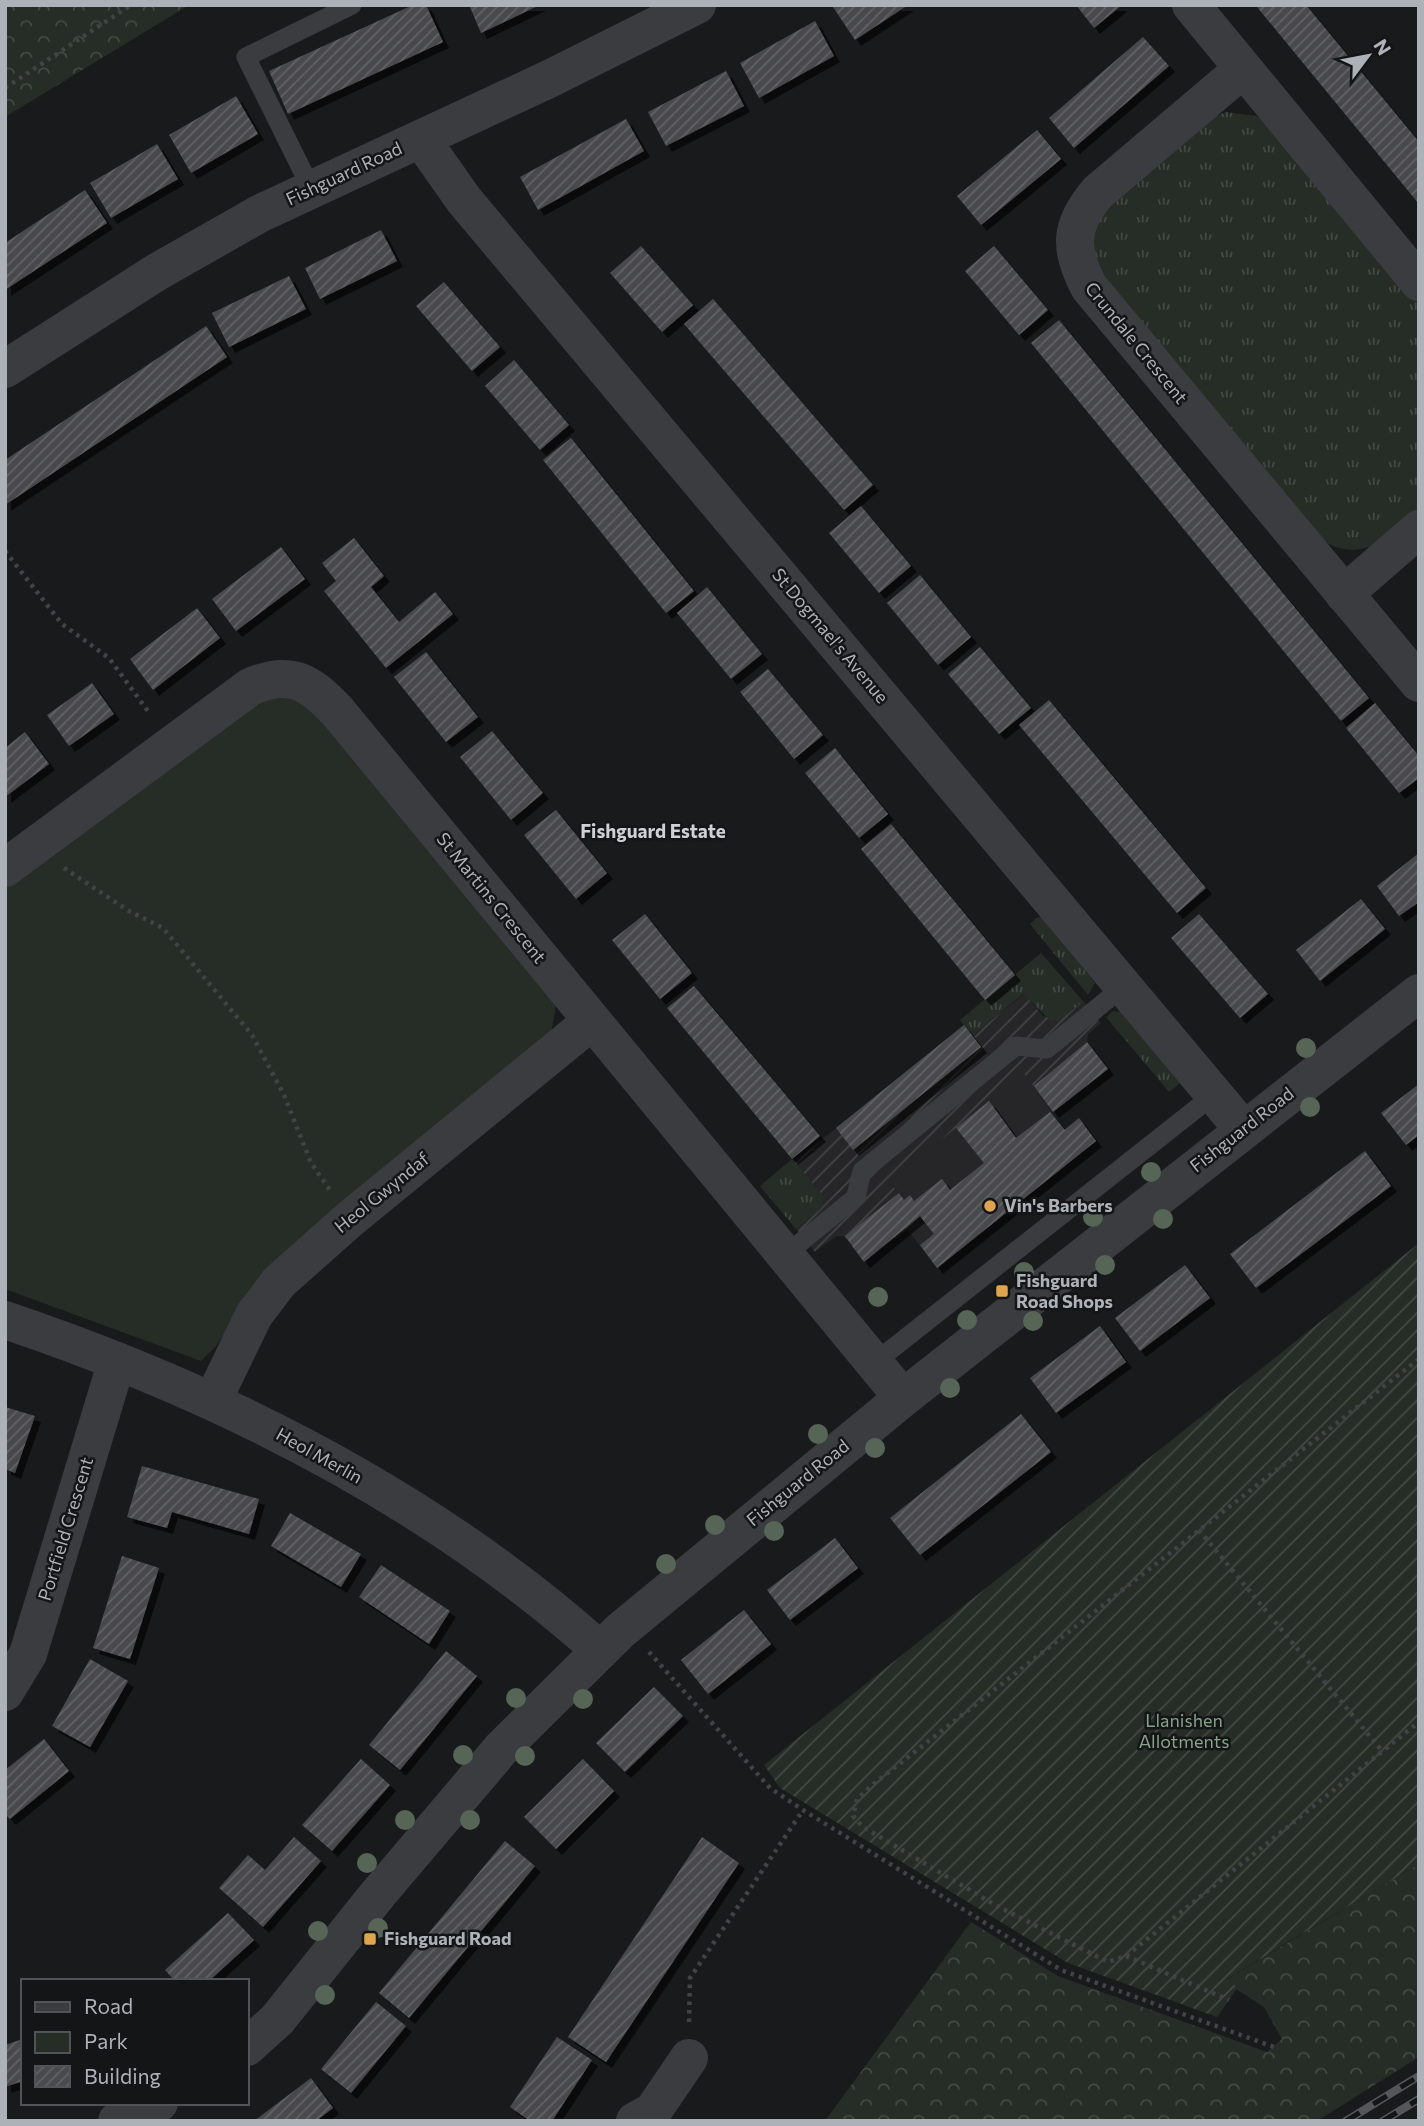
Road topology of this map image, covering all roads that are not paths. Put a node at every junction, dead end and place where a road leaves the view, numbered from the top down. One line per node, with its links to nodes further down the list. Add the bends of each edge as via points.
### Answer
1 (352, 5): 6 (lane, via 246,57)
2 (697, 5): 5 (street, Fishguard Road)
3 (1191, 5): 4 (street)
4 (1243, 69): 7 (street); 10 (street, Crundale Crescent, via 1098,192 1076,227 1075,255 1089,287)
5 (421, 139): 6 (street, Fishguard Road); 13 (street, St Dogmael's Avenue, via 464,200)
6 (311, 188): 8 (street, Fishguard Road, via 157,271)
7 (1419, 282)
8 (5, 369)
9 (1419, 529): 10 (street)
10 (1344, 594): 11 (street, Crundale Crescent)
11 (1419, 683)
12 (5, 868): 15 (street, St Martins Crescent, via 250,687 267,679 286,678 306,684 338,712)
13 (1124, 986): 16 (street, St Dogmael's Avenue); 18 (lane, via 1046,1048 1016,1046 862,1171 856,1197)
14 (1419, 993): 17 (street, Fishguard Road)
15 (592, 1021): 18 (street, St Martins Crescent); 23 (street, Heol Gwyndaf, via 279,1282 254,1315)
16 (1215, 1094): 17 (street, St Dogmael's Avenue); 21 (lane)
17 (1243, 1129): 22 (street, Fishguard Road)
18 (785, 1255): 21 (street, St Martins Crescent)
19 (5, 1320): 20 (street, Heol Merlin)
20 (117, 1361): 23 (street, Heol Merlin); 25 (street, Portfield Crescent, via 28,1654)
21 (874, 1363): 22 (street, St Martins Crescent)
22 (903, 1398): 24 (street, Fishguard Road, via 717,1548)
23 (213, 1400): 24 (street, Heol Merlin, via 340,1466 447,1531 559,1613)
24 (600, 1650): 26 (street, Fishguard Road, via 501,1749 277,2020)
25 (5, 1692)
26 (248, 2046)
27 (689, 2058): 30 (street, via 653,2111)
28 (154, 2105): 29 (street)
29 (117, 2121)
30 (635, 2121)

